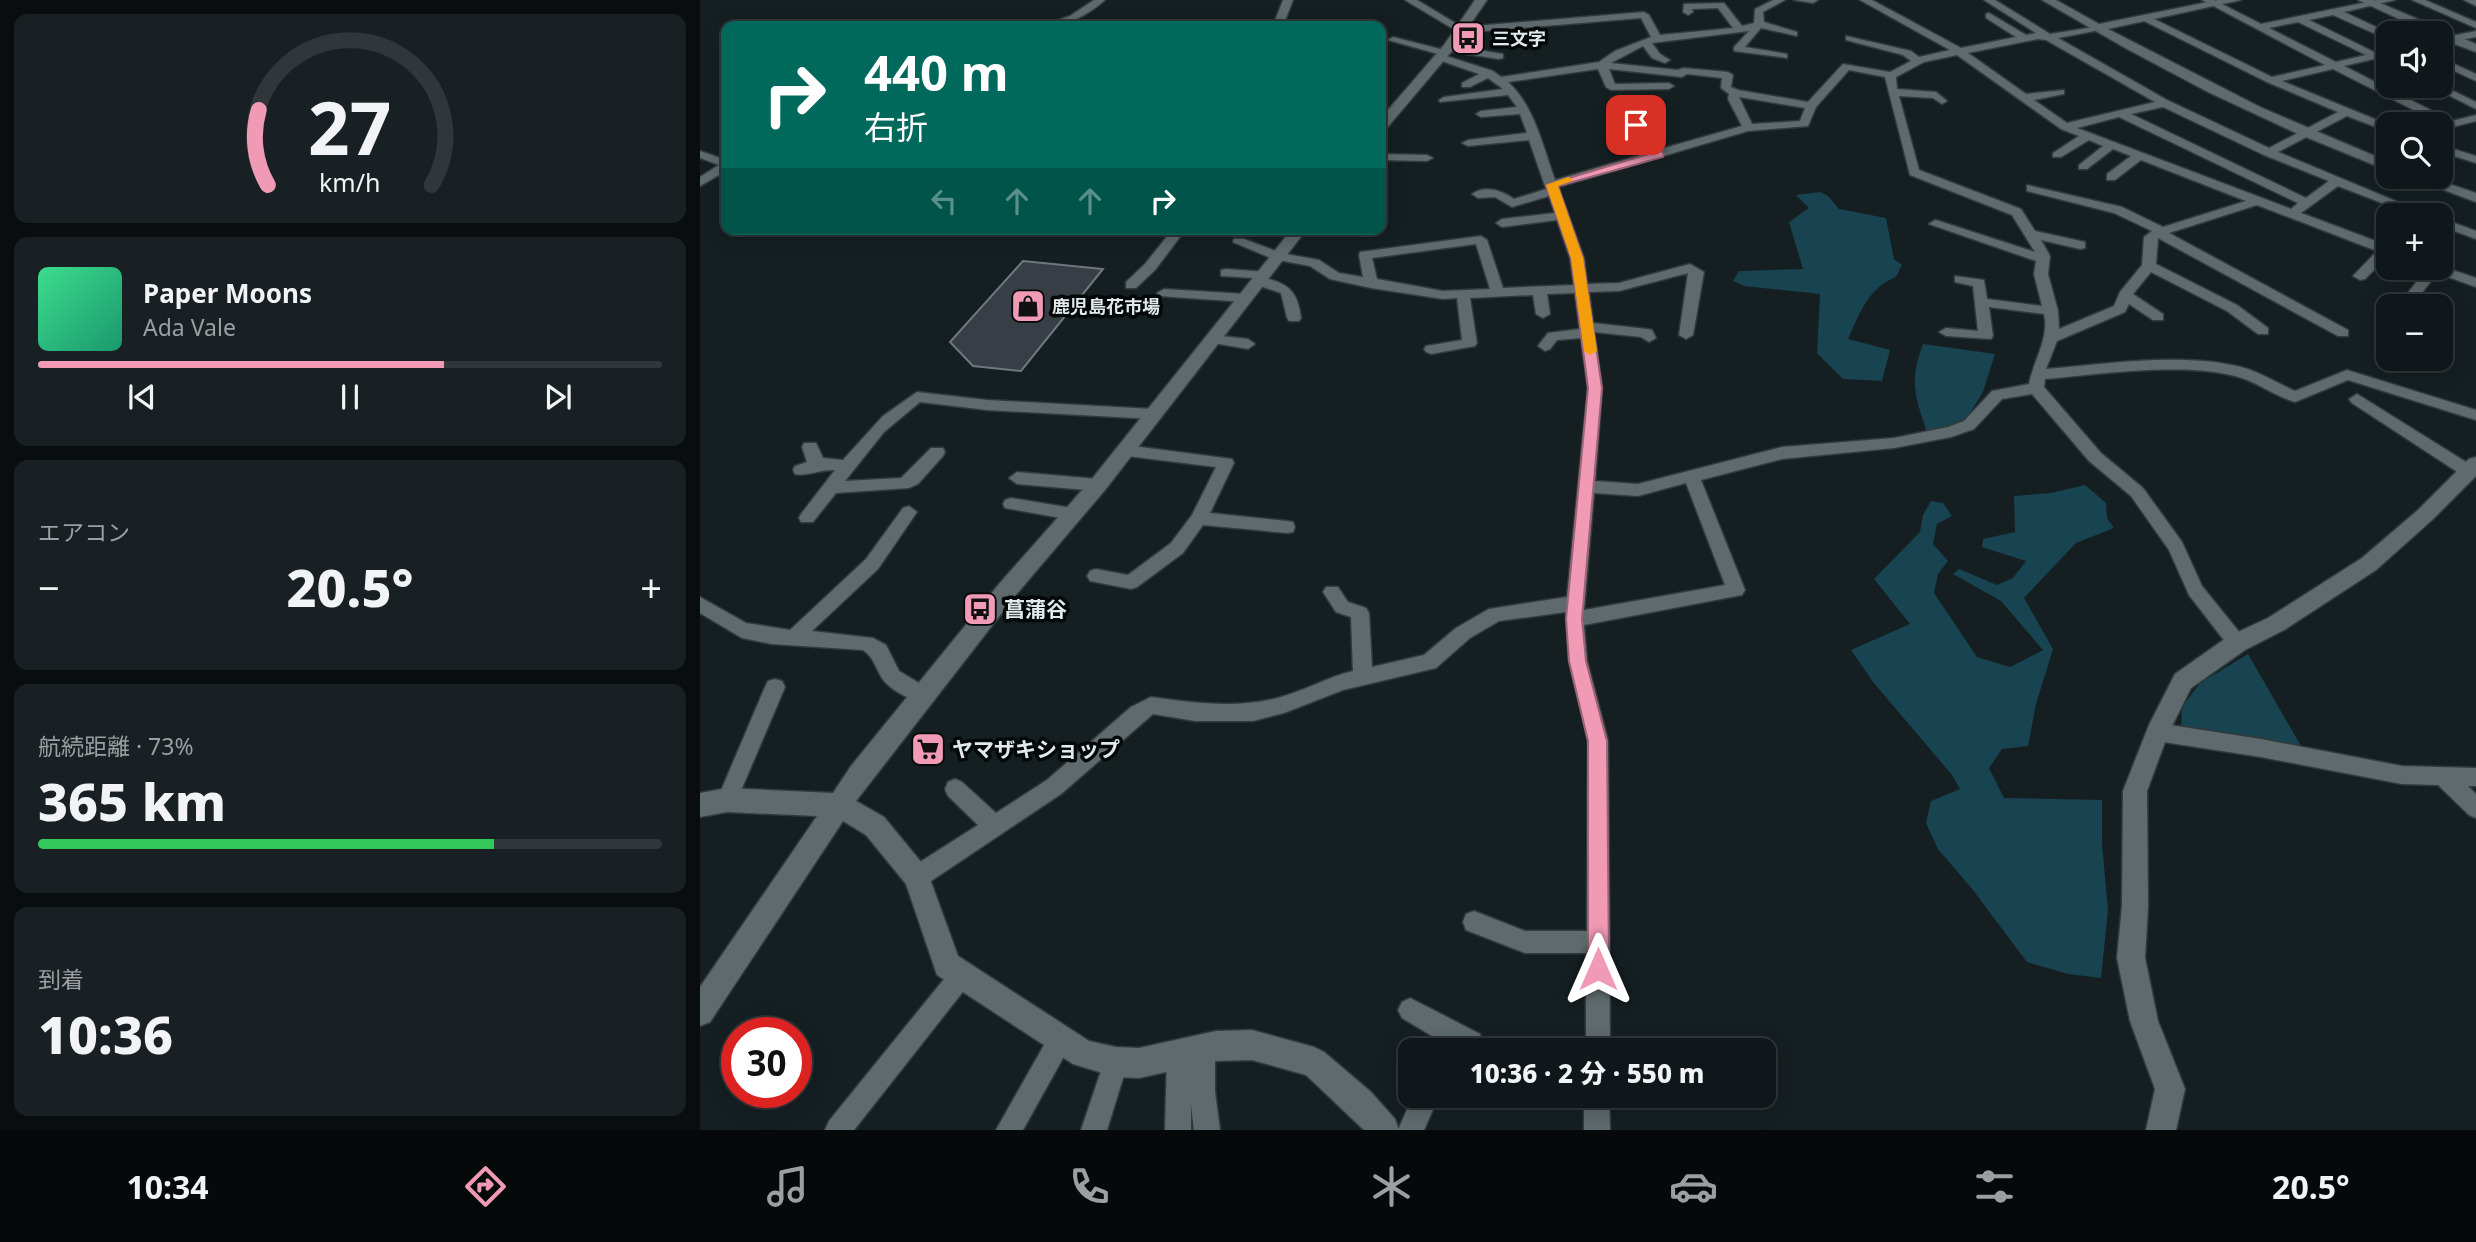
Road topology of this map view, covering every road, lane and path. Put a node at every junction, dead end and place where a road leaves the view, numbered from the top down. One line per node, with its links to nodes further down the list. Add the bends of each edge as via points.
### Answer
1 (1100, 0): 23 (street)
2 (1288, 0): 24 (street)
3 (1410, 0): 30 (street)
4 (1482, 0): 30 (street)
5 (1780, 0): 26 (street, via 1758,11)
6 (1799, 0): 7 (street)
7 (1813, 0)
8 (1865, 0): 44 (street)
9 (1989, 0): 37 (street)
10 (2048, 0): 29 (street)
11 (2235, 0): 15 (street)
12 (2390, 0): 16 (street)
13 (2417, 0): 27 (street)
14 (2469, 0): 17 (street)
15 (2211, 2): 21 (street); 28 (street)
16 (2368, 2): 19 (street); 25 (street)
17 (2476, 3)
18 (1688, 12): 31 (street, via 1687,6 1721,5)
19 (2335, 12): 22 (street); 32 (street)
20 (1989, 16): 39 (street)
21 (2147, 19): 29 (street); 58 (street)
22 (2300, 19): 28 (street); 48 (street)
23 (1063, 21)
24 (1280, 21)
25 (2409, 21)
26 (1757, 25): 31 (street); 34 (street); 47 (street, via 1738,49)
27 (2476, 25)
28 (2260, 27): 52 (street)
29 (2097, 28): 37 (street); 84 (street, via 2200,85)
30 (1460, 30): 36 (street, via 1644,15); 45 (street)
31 (1740, 30): 36 (street)
32 (2376, 31)
33 (2476, 33): 35 (street)
34 (1794, 34)
35 (2453, 36)
36 (1656, 37): 42 (street)
37 (2049, 37): 39 (street); 69 (street)
38 (1849, 38): 50 (street, via 1907,53)
39 (2024, 38): 44 (street)
40 (1393, 40): 45 (street)
41 (2453, 40): 43 (street)
42 (1645, 41): 49 (street); 51 (street)
43 (2476, 48)
44 (1959, 51): 50 (street); 66 (street)
45 (1444, 52): 46 (street); 54 (street); 78 (street)
46 (1499, 56)
47 (1783, 56)
48 (2375, 56): 52 (street)
49 (1665, 60)
50 (1917, 61): 55 (street)
51 (1602, 65): 57 (street); 60 (street, via 1611,88); 64 (street, via 1728,75 1726,88)
52 (2334, 66): 58 (street); 73 (street)
53 (2453, 67): 56 (street)
54 (1489, 74): 57 (street); 59 (street)
55 (1891, 75): 62 (street); 70 (street, via 1847,66)
56 (2476, 78)
57 (1503, 80): 61 (street)
58 (2271, 80): 74 (street)
59 (1466, 85)
60 (1669, 86)
61 (1513, 91): 67 (street); 72 (street)
62 (1893, 92): 68 (street, via 1936,96); 119 (street, via 1913,172 2017,212)
63 (2060, 92): 66 (street)
64 (1735, 93): 70 (street); 83 (street, via 1733,99)
65 (2453, 95): 71 (street)
66 (2024, 99): 82 (street)
67 (1444, 100)
68 (1942, 101)
69 (2165, 103): 76 (street); 90 (street)
70 (1811, 106): 83 (street, via 1804,124)
71 (2476, 106)
72 (1524, 110): 75 (street); 85 (street)
73 (2421, 112)
74 (2346, 113): 80 (street); 84 (street)
75 (1482, 114)
76 (2121, 114): 82 (street); 111 (street)
77 (2476, 118): 79 (street)
78 (1386, 120)
79 (2453, 123)
80 (2376, 124)
81 (1636, 125): 92 (street)
82 (2065, 127): 86 (street)
83 (1748, 128): 92 (street)
84 (2304, 133): 90 (street); 98 (street)
85 (1534, 136): 87 (street); 105 (street)
86 (2088, 136): 88 (street); 93 (street)
87 (1468, 143)
88 (2111, 145): 94 (street); 100 (street)
89 (2453, 152): 97 (street)
90 (2267, 153): 104 (street)
91 (700, 154): 99 (street)
92 (1659, 154): 105 (street)
93 (2057, 155)
94 (2139, 156): 102 (street); 110 (street)
95 (1386, 157): 96 (street)
96 (1427, 158)
97 (2476, 160)
98 (2376, 162)
99 (721, 163)
100 (2082, 167)
101 (721, 168): 103 (street)
102 (2111, 177)
103 (700, 181)
104 (2337, 181): 111 (street); 112 (street)
105 (1553, 187): 108 (street, via 1512,203 1498,192); 114 (street)
106 (2031, 188): 118 (street, via 2118,210)
107 (2450, 189): 109 (street)
108 (1478, 194)
109 (2476, 198)
110 (2257, 201): 113 (street); 118 (street)
111 (2307, 203): 113 (street)
112 (2393, 203)
113 (2292, 214): 125 (street)
114 (1563, 216): 115 (street); 139 (street)
115 (1502, 223)
116 (1935, 225): 128 (street)
117 (2453, 226): 122 (street)
118 (2160, 232): 129 (street, via 2150,237); 155 (street)
119 (2029, 233): 123 (street); 128 (street)
120 (1175, 235): 138 (street)
121 (1295, 235): 126 (street)
122 (2476, 235)
123 (2072, 239)
124 (1239, 242): 126 (street)
125 (2376, 243)
126 (1279, 256): 133 (street); 136 (street)
127 (2376, 258): 132 (street)
128 (2043, 259): 148 (street, via 2041,274)
129 (2149, 266): 145 (street); 154 (street, via 2232,307)
130 (1226, 272): 133 (street)
131 (2453, 275): 137 (street)
132 (2360, 276)
133 (1261, 278): 146 (street); 151 (street, via 1282,286 1290,295)
134 (1960, 279): 147 (street, via 1979,283)
135 (2425, 280): 144 (street)
136 (1371, 284): 141 (street, via 1366,255 1481,240); 143 (street)
137 (2476, 284)
138 (1131, 285)
139 (1581, 288): 140 (street); 152 (street); 156 (street, via 1619,287 1690,268 1697,272)
140 (1539, 290): 141 (street); 149 (street)
141 (1498, 292): 143 (street)
142 (1164, 293): 146 (street)
143 (1463, 294): 162 (street, via 1470,343)
144 (2414, 294)
145 (2125, 295): 150 (street); 158 (street, via 2120,309)
146 (1245, 298): 159 (street)
147 (1981, 302): 148 (street); 153 (street, via 1986,336)
148 (2051, 311): 158 (street)
149 (1543, 314)
150 (2158, 317)
151 (1294, 318)
152 (1587, 330): 157 (street, via 1633,330 1647,333); 161 (street, via 1553,336); 178 (street, via 1595,388)
153 (1946, 331)
154 (2263, 331)
155 (2343, 333)
156 (1686, 335)
157 (1649, 338)
158 (2051, 338): 163 (street)
159 (1213, 339): 160 (street); 165 (street)
160 (1248, 344)
161 (1545, 346)
162 (1431, 349)
163 (2037, 381): 166 (street, via 2113,369 2232,370 2295,397 2347,375); 174 (street, via 1997,395 1969,425 1951,432 1894,443 1782,453); 190 (street, via 2095,457 2137,492 2176,547 2194,590)
164 (2357, 399): 172 (street)
165 (1153, 414): 168 (street); 171 (street, via 917,397)
166 (2476, 415)
167 (810, 447): 170 (street)
168 (1125, 451): 176 (street); 183 (street, via 1226,463)
169 (937, 452): 177 (street, via 903,484)
170 (819, 463): 171 (street); 173 (street)
171 (846, 466): 177 (street)
172 (2472, 467): 190 (street, via 2369,564 2276,625)
173 (801, 470)
174 (1692, 477): 178 (street, via 1638,490); 188 (street, via 1736,590)
175 (1017, 478): 176 (street)
176 (1097, 485): 181 (street)
177 (834, 487): 182 (street)
178 (1588, 487): 188 (street)
179 (1011, 504): 181 (street)
180 (909, 512): 189 (street, via 872,564)
181 (1073, 514): 193 (street)
182 (807, 518)
183 (1199, 518): 184 (street); 185 (street, via 1177,548 1131,582)
184 (1287, 527)
185 (1096, 576)
186 (1332, 592): 191 (street, via 1342,607 1360,613)
187 (700, 604): 189 (street, via 742,630)
188 (1575, 611): 191 (street, via 1495,614 1429,662); 204 (street, via 1578,661 1598,741)
189 (793, 638): 193 (street, via 866,643 879,651 892,677)
190 (2237, 643): 194 (street, via 2183,681)
191 (1363, 677): 201 (street, via 1253,712 1195,712 1151,705 1054,787)
192 (775, 687): 198 (street)
193 (922, 695): 199 (street)
194 (2157, 732): 196 (street, via 2402,775); 223 (street, via 2135,791 2131,958 2144,1021 2170,1089)
195 (2476, 777): 196 (street)
196 (2445, 778): 200 (street)
197 (955, 789): 201 (street)
198 (713, 803): 199 (street)
199 (840, 805): 202 (street, via 875,826); 207 (street)
200 (2476, 808)
201 (995, 826): 202 (street)
202 (917, 877): 205 (street, via 947,965)
203 (1475, 922): 204 (street, via 1525,942)
204 (1599, 942): 209 (street)
205 (961, 975): 210 (street); 216 (street)
206 (1410, 1010): 208 (street)
207 (700, 1012)
208 (1450, 1038)
209 (1598, 1038)
210 (1061, 1040): 212 (street, via 1083,1054); 217 (street)
211 (1191, 1052): 212 (street, via 1139,1063); 215 (street, via 1251,1045 1314,1062 1337,1080); 219 (street); 220 (street)
212 (1116, 1062): 218 (street)
213 (1421, 1108): 221 (street)
214 (1597, 1108): 222 (street)
215 (1369, 1123)
216 (838, 1130)
217 (1009, 1130)
218 (1094, 1130)
219 (1178, 1130)
220 (1207, 1130)
221 (1411, 1130)
222 (1597, 1130)
223 (2161, 1130)

